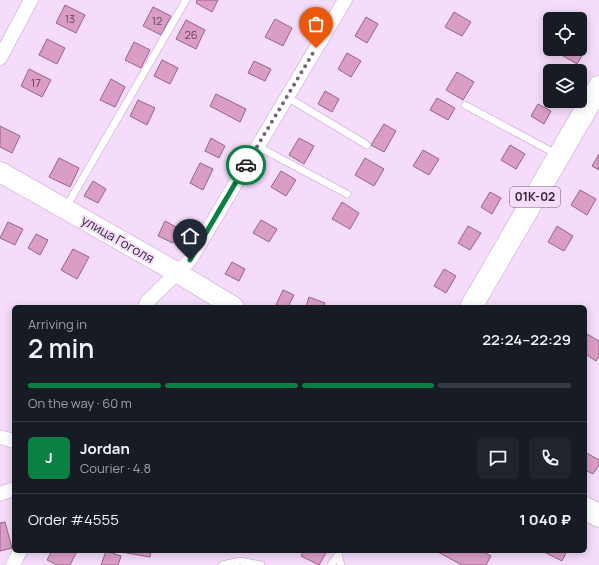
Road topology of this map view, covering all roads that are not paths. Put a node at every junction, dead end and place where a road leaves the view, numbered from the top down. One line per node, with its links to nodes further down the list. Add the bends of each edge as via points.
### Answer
1 (31, 0): 4 (street)
2 (186, 0): 13 (lane)
3 (345, 0): 6 (street)
4 (0, 58)
5 (599, 86): 10 (main road, 01К-02)
6 (288, 97): 8 (lane); 9 (street)
7 (465, 105): 10 (lane)
8 (367, 145)
9 (257, 146): 12 (lane); 14 (street, via 190,260)
10 (559, 155): 17 (main road, 01К-02)
11 (0, 172): 13 (main road, улица Гоголя)
12 (347, 194)
13 (65, 209): 14 (main road, улица Гоголя)
14 (178, 273): 15 (street); 16 (main road, улица Гоголя)
15 (146, 305)
16 (231, 305)
17 (472, 305)
18 (0, 436): 19 (street)
19 (12, 440)
20 (12, 491): 21 (street)
21 (0, 494)
22 (587, 509): 23 (main road)
23 (599, 516)
24 (19, 553): 26 (street)
25 (339, 553): 29 (lane); 30 (lane)
26 (13, 565)
27 (222, 565): 28 (lane, via 240,561)
28 (261, 565)
29 (331, 565)
30 (341, 565)

